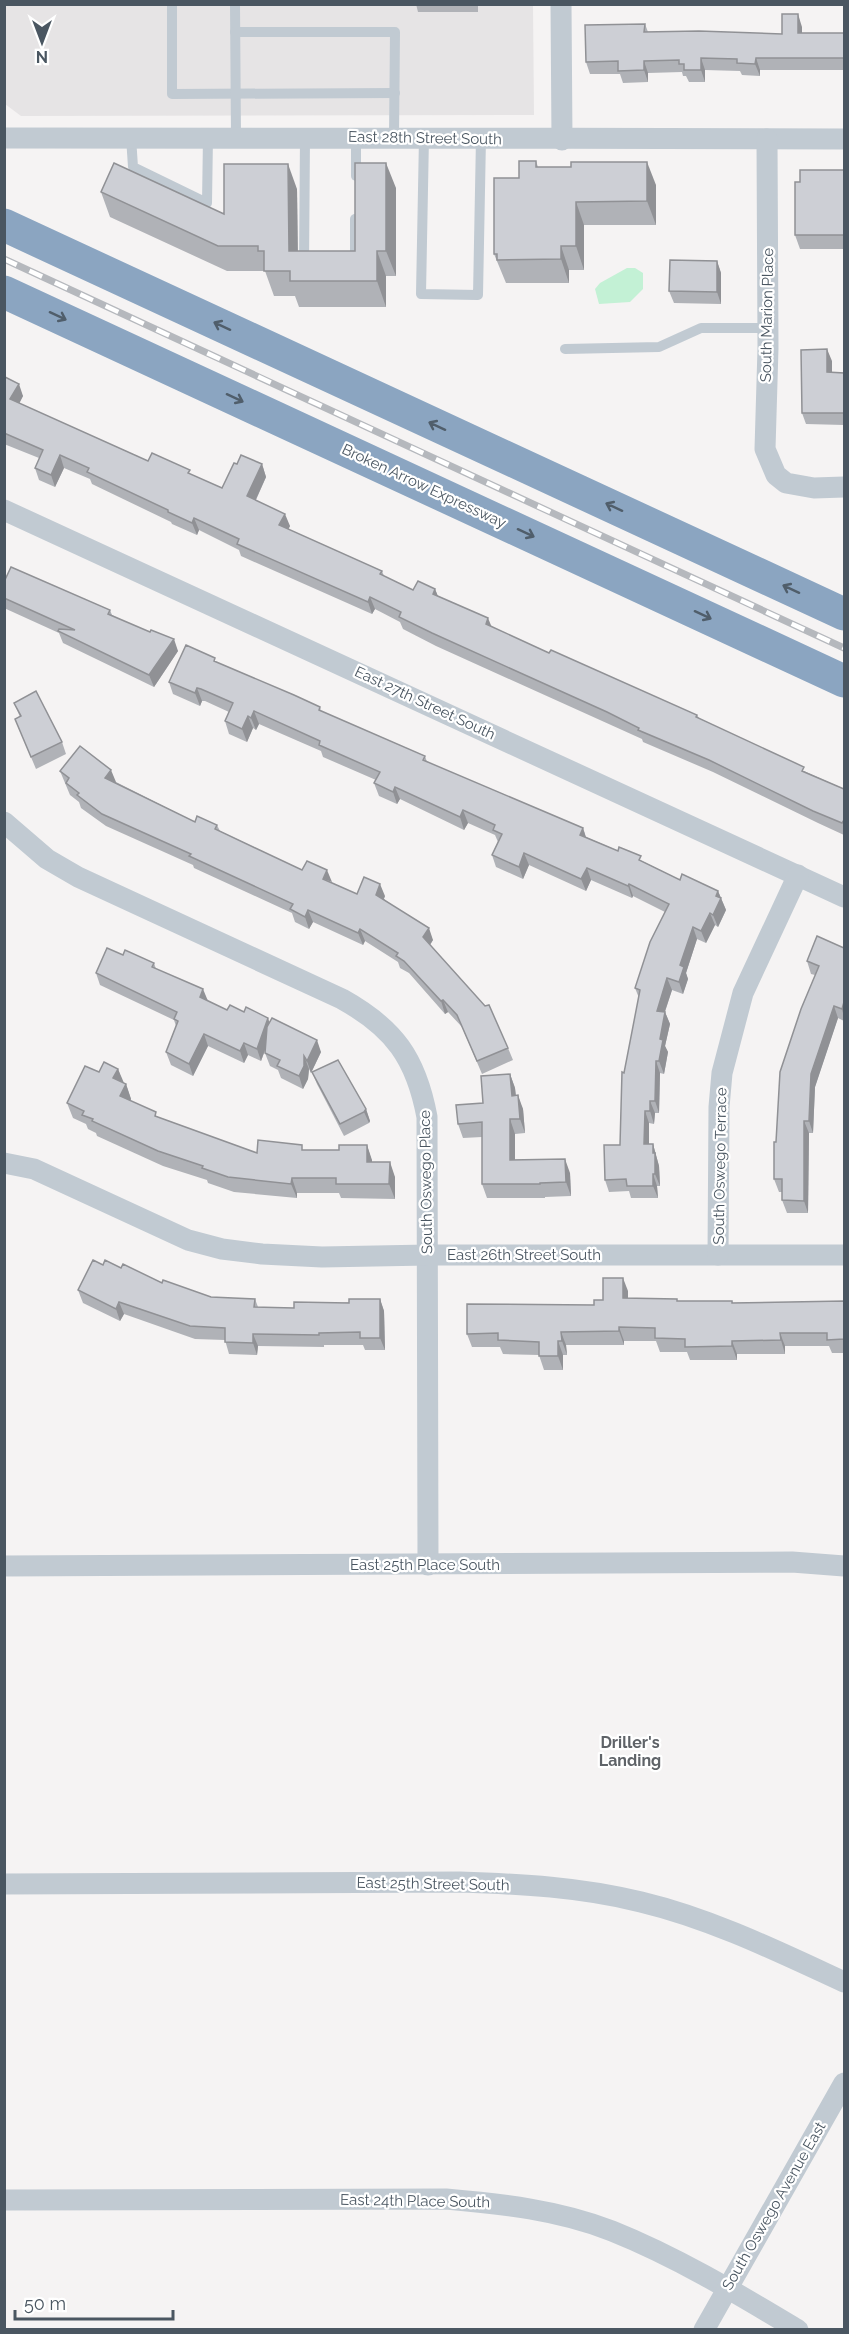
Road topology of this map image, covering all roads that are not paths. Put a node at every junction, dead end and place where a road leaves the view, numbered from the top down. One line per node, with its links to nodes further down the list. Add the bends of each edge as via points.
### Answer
1 (172, 4): 6 (lane, via 172,94)
2 (235, 4): 4 (lane)
3 (561, 4): 17 (street)
4 (235, 32): 5 (lane, via 395,32); 6 (lane)
5 (394, 93): 6 (lane); 12 (lane)
6 (236, 95): 9 (lane)
7 (131, 137): 8 (street, East 28th Street South); 8 (lane, via 133,167 207,203); 14 (street, East 28th Street South)
8 (208, 137): 9 (street, East 28th Street South)
9 (236, 137): 10 (street, East 28th Street South)
10 (305, 137): 11 (street, East 28th Street South); 22 (lane, via 304,266)
11 (356, 137): 12 (street, East 28th Street South); 19 (lane)
12 (394, 137): 13 (street, East 28th Street South)
13 (424, 137): 15 (street, East 28th Street South); 15 (lane, via 421,294 478,295)
14 (4, 138)
15 (481, 138): 17 (street, East 28th Street South)
16 (767, 139): 17 (street, East 28th Street South); 18 (street, East 28th Street South); 25 (street, South Marion Place)
17 (562, 140)
18 (844, 140)
19 (356, 184)
20 (356, 207): 23 (lane, via 355,266)
21 (4, 225): 29 (highway, one-way to 21)
22 (314, 266)
23 (345, 266)
24 (4, 292): 30 (highway, Broken Arrow Expressway, one-way to 30)
25 (767, 328): 26 (lane, via 700,328 659,347); 27 (street, South Marion Place, via 765,449 776,475 786,483 814,488)
26 (565, 349)
27 (844, 487)
28 (4, 510): 32 (street, East 27th Street South)
29 (844, 614)
30 (844, 681)
31 (4, 822): 35 (street, South Oswego Place, via 47,859 78,877 342,999 385,1029 414,1071 427,1117)
32 (798, 875): 33 (street, East 27th Street South); 36 (street, South Oswego Terrace, via 743,993 722,1073)
33 (844, 897)
34 (4, 1163): 35 (street, East 26th Street South, via 34,1169 189,1240 222,1249 322,1257)
35 (428, 1255): 36 (street, East 26th Street South); 38 (street, South Oswego Place)
36 (718, 1255): 37 (street, East 26th Street South)
37 (844, 1255)
38 (428, 1565): 39 (street, East 25th Place South); 40 (street, East 25th Place South, via 792,1562)
39 (4, 1566)
40 (844, 1566)
41 (4, 1884): 42 (street, East 25th Street South, via 531,1885 641,1902 692,1917)
42 (844, 1982)
43 (844, 2082): 45 (street, South Oswego Avenue East)
44 (4, 2200): 45 (street, East 24th Place South, via 446,2199 508,2204 610,2230)
45 (728, 2288): 46 (street, South Oswego Avenue East); 47 (street, East 24th Place South)
46 (704, 2330)
47 (798, 2330)

